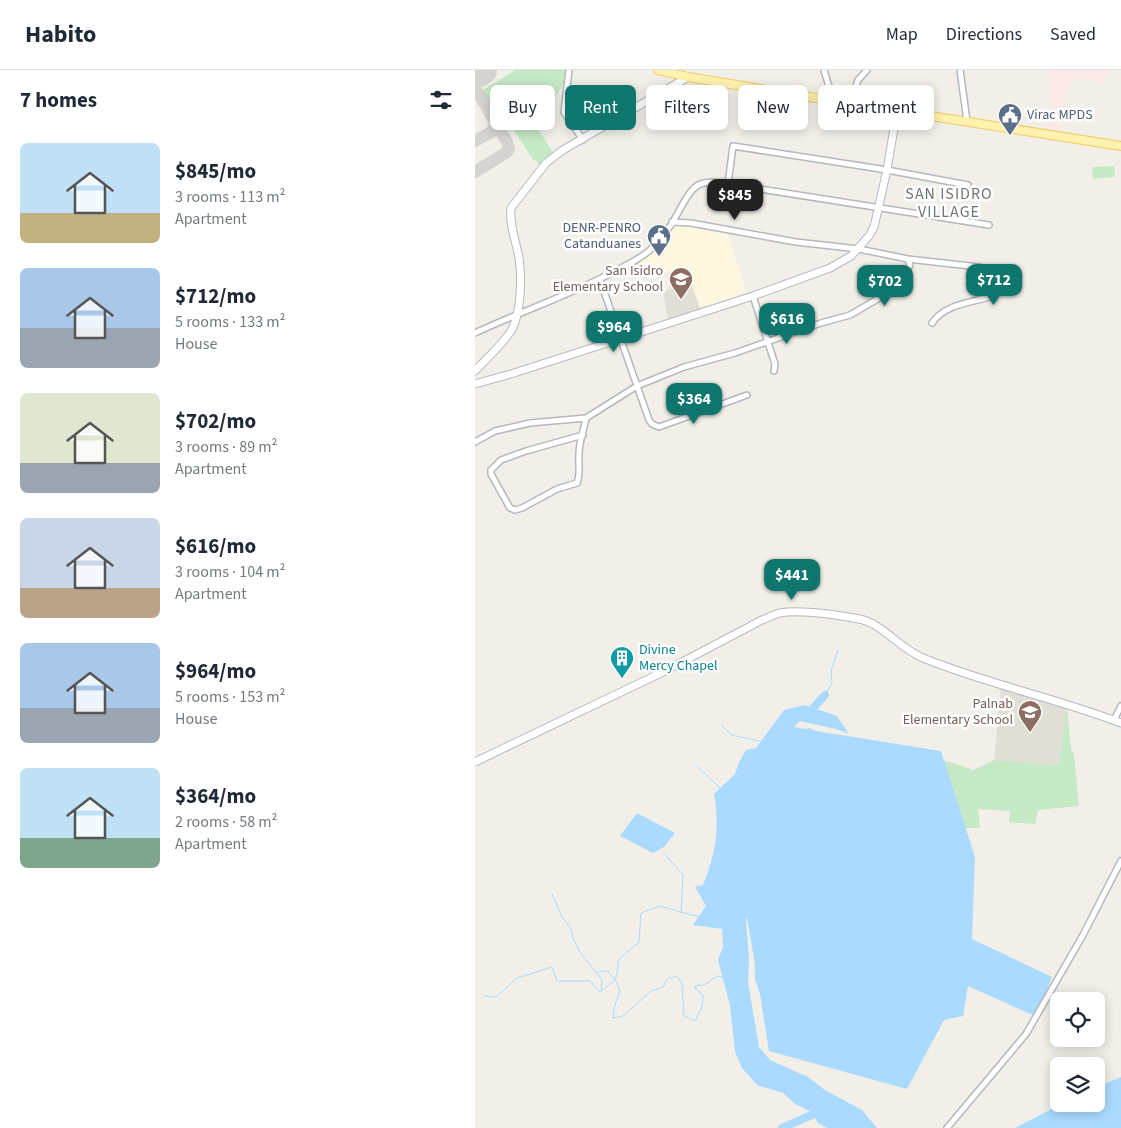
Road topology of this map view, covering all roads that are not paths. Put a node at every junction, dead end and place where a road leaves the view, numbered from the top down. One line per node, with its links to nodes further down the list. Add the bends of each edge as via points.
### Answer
1 (569, 70): 13 (street, via 564,112)
2 (658, 70): 6 (main road)
3 (824, 70): 7 (street)
4 (867, 70): 8 (street)
5 (960, 70): 11 (street)
6 (688, 77): 9 (main road); 13 (street)
7 (828, 85)
8 (856, 85)
9 (818, 98)
10 (934, 116): 11 (main road)
11 (967, 121): 14 (main road)
12 (894, 130): 15 (street)
13 (583, 140): 25 (street, via 546,163 511,208 522,280)
14 (1121, 146)
15 (887, 170): 16 (street, via 733,146); 17 (street); 18 (street)
16 (728, 184): 18 (street); 19 (street, via 710,182 693,188)
17 (968, 185)
18 (879, 207): 20 (street); 21 (street, via 874,227)
19 (672, 222): 21 (street); 23 (street, via 643,256)
20 (989, 225)
21 (859, 249): 22 (street); 24 (street, via 830,268)
22 (908, 259): 26 (street, via 979,267 990,272 989,297 956,305); 29 (street, via 911,265 900,282 881,297 850,314)
23 (600, 280): 25 (street); 28 (street)
24 (753, 296): 28 (street); 29 (street)
25 (517, 314): 27 (street); 31 (street, via 513,328)
26 (932, 323)
27 (475, 333)
28 (620, 340): 32 (street); 33 (street)
29 (766, 342): 30 (street, via 775,364); 33 (street, via 684,367)
30 (774, 371)
31 (475, 372)
32 (475, 384)
33 (637, 386): 34 (street, via 649,420 659,427); 35 (street)
34 (747, 395)
35 (586, 418): 36 (street); 37 (street, via 503,429)
36 (583, 435): 36 (street, via 501,460 491,474 509,508 522,508 577,482)
37 (475, 442)
38 (1121, 706): 39 (street)
39 (1117, 722): 40 (street, via 913,654 878,626 861,619 794,611 762,620 665,671)
40 (475, 762)
41 (1121, 861): 42 (street, via 1026,1034)
42 (947, 1128)

